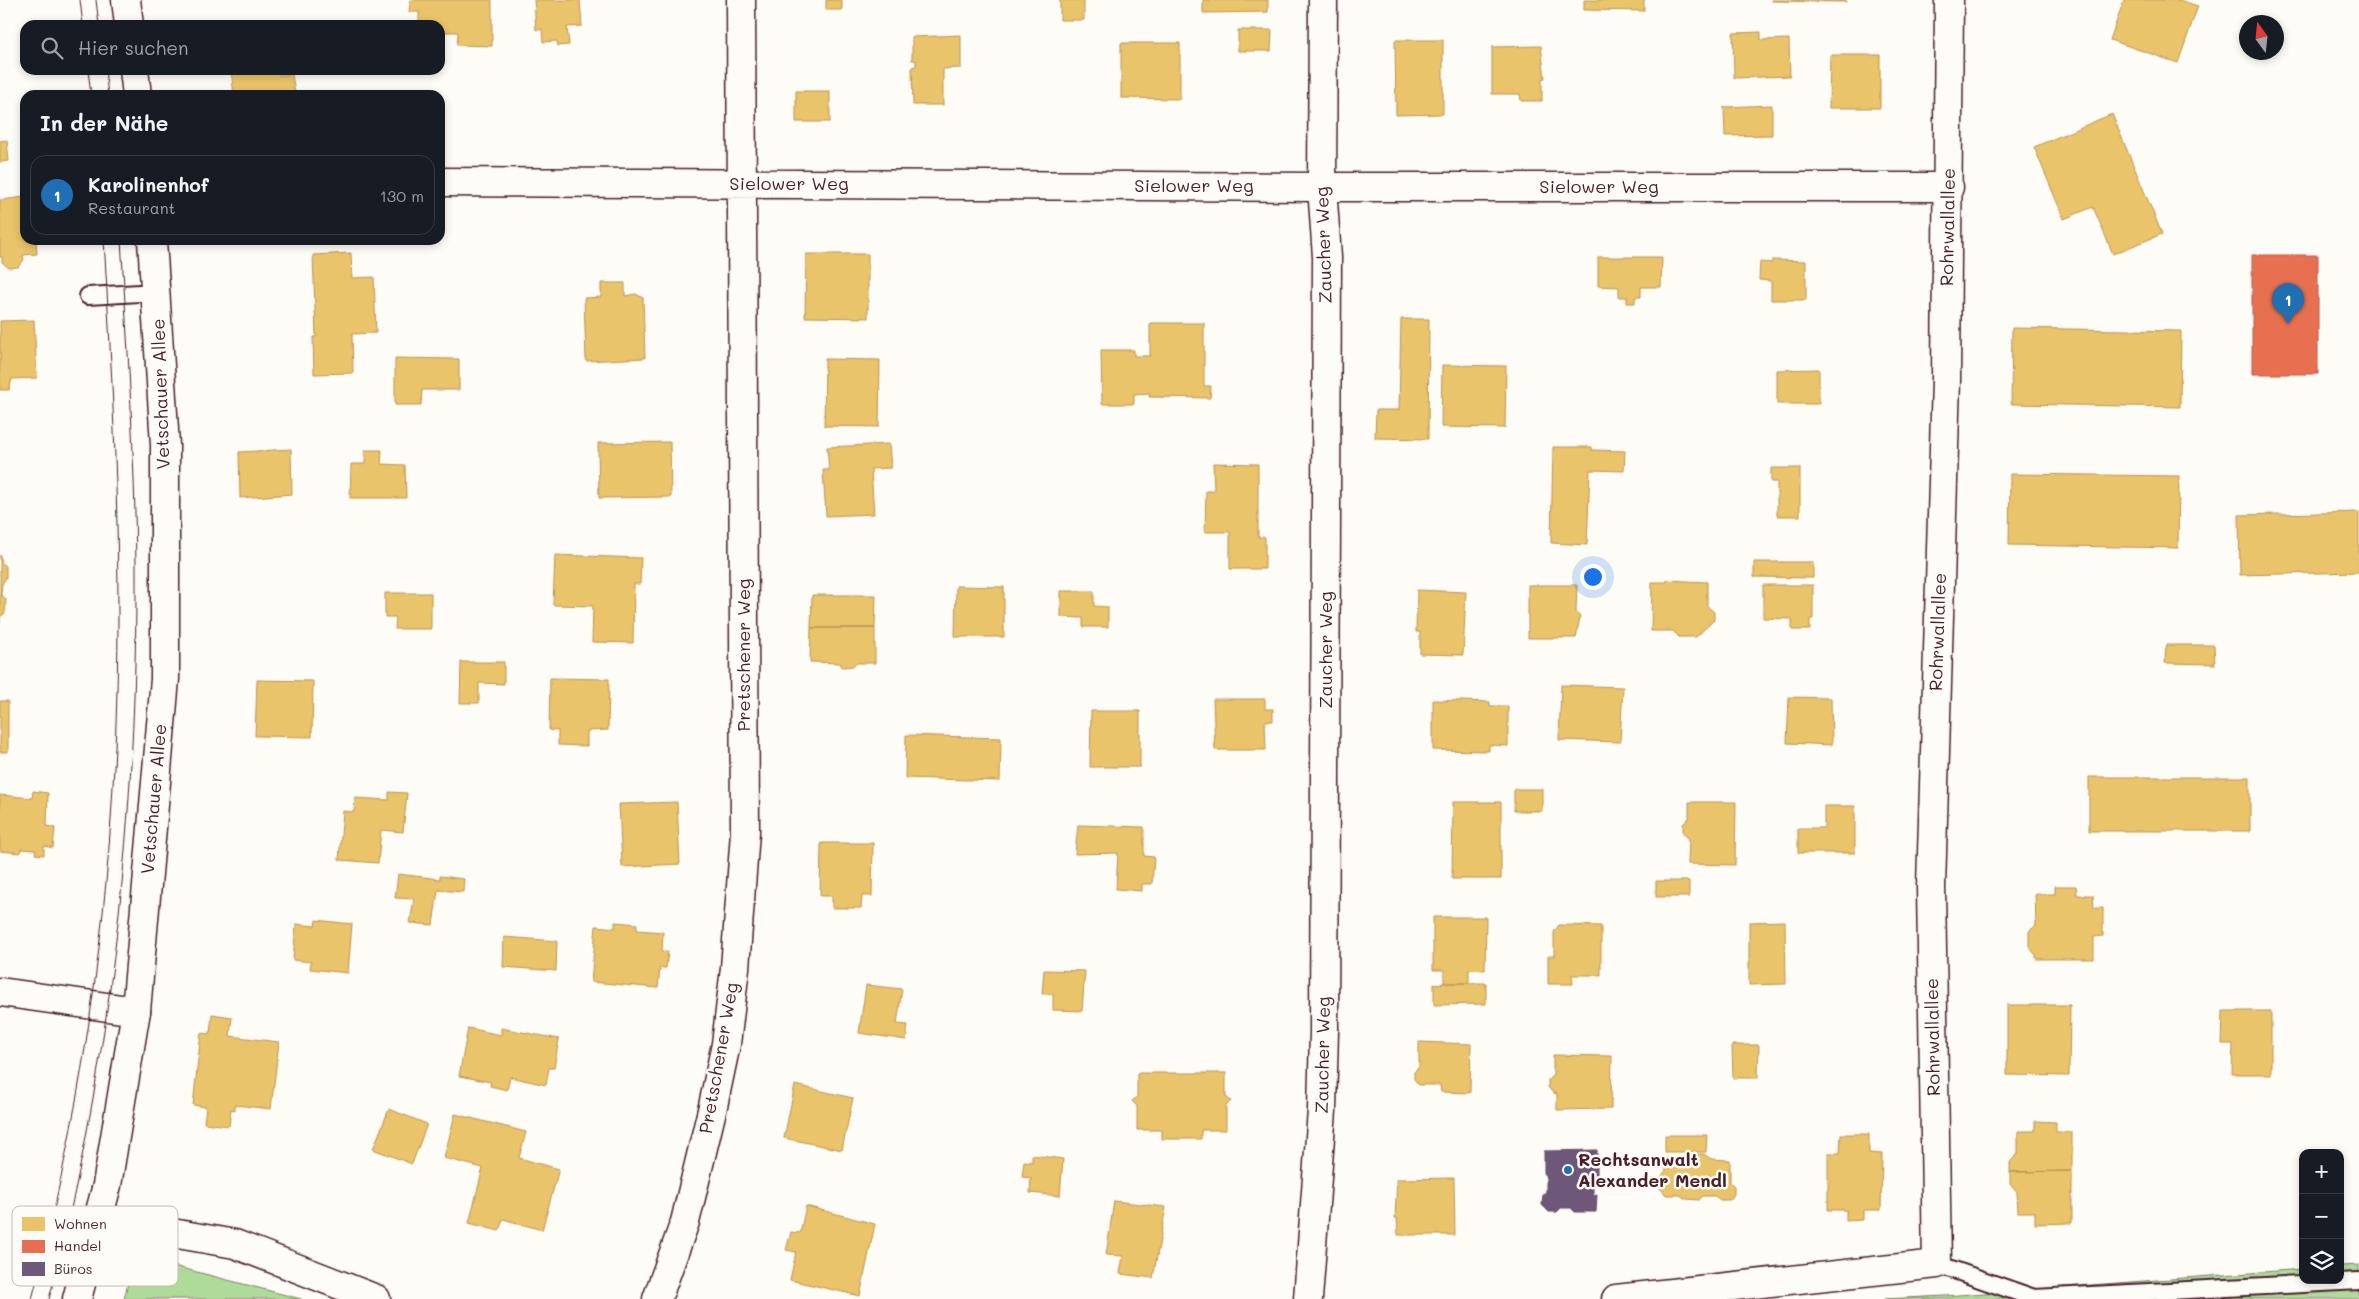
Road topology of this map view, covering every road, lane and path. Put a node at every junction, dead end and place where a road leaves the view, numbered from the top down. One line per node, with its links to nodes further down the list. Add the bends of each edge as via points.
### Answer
1 (126, 0): 5 (street)
2 (741, 0): 9 (street, Pretschener Weg)
3 (1323, 0): 10 (street, Zaucher Weg)
4 (1949, 0): 11 (street, Rohrwallallee)
5 (128, 20)
6 (135, 75): 7 (street)
7 (136, 90)
8 (445, 182): 9 (street, Sielower Weg)
9 (741, 184): 10 (street, Sielower Weg); 24 (street, Pretschener Weg, via 745,832 737,940 726,1044 713,1106 686,1222)
10 (1322, 187): 11 (street, Sielower Weg); 25 (street, Zaucher Weg, via 1327,248 1324,1011 1322,1110)
11 (1949, 187): 19 (street, Rohrwallallee, via 1931,887)
12 (152, 245): 13 (street, Vetschauer Allee)
13 (157, 292): 14 (lane, Vetschauer Allee); 16 (street, Vetschauer Allee, via 165,445 164,679)
14 (88, 296)
15 (0, 992): 16 (street)
16 (136, 1011): 17 (street, Vetschauer Allee)
17 (101, 1206)
18 (178, 1234): 23 (street, via 235,1244)
19 (1937, 1264): 20 (lane, via 2034,1298); 26 (street)
20 (2359, 1281)
21 (80, 1286): 22 (street, Vetschauer Allee)
22 (77, 1299)
23 (376, 1299)
24 (657, 1299)
25 (1308, 1299)
26 (1616, 1299)

